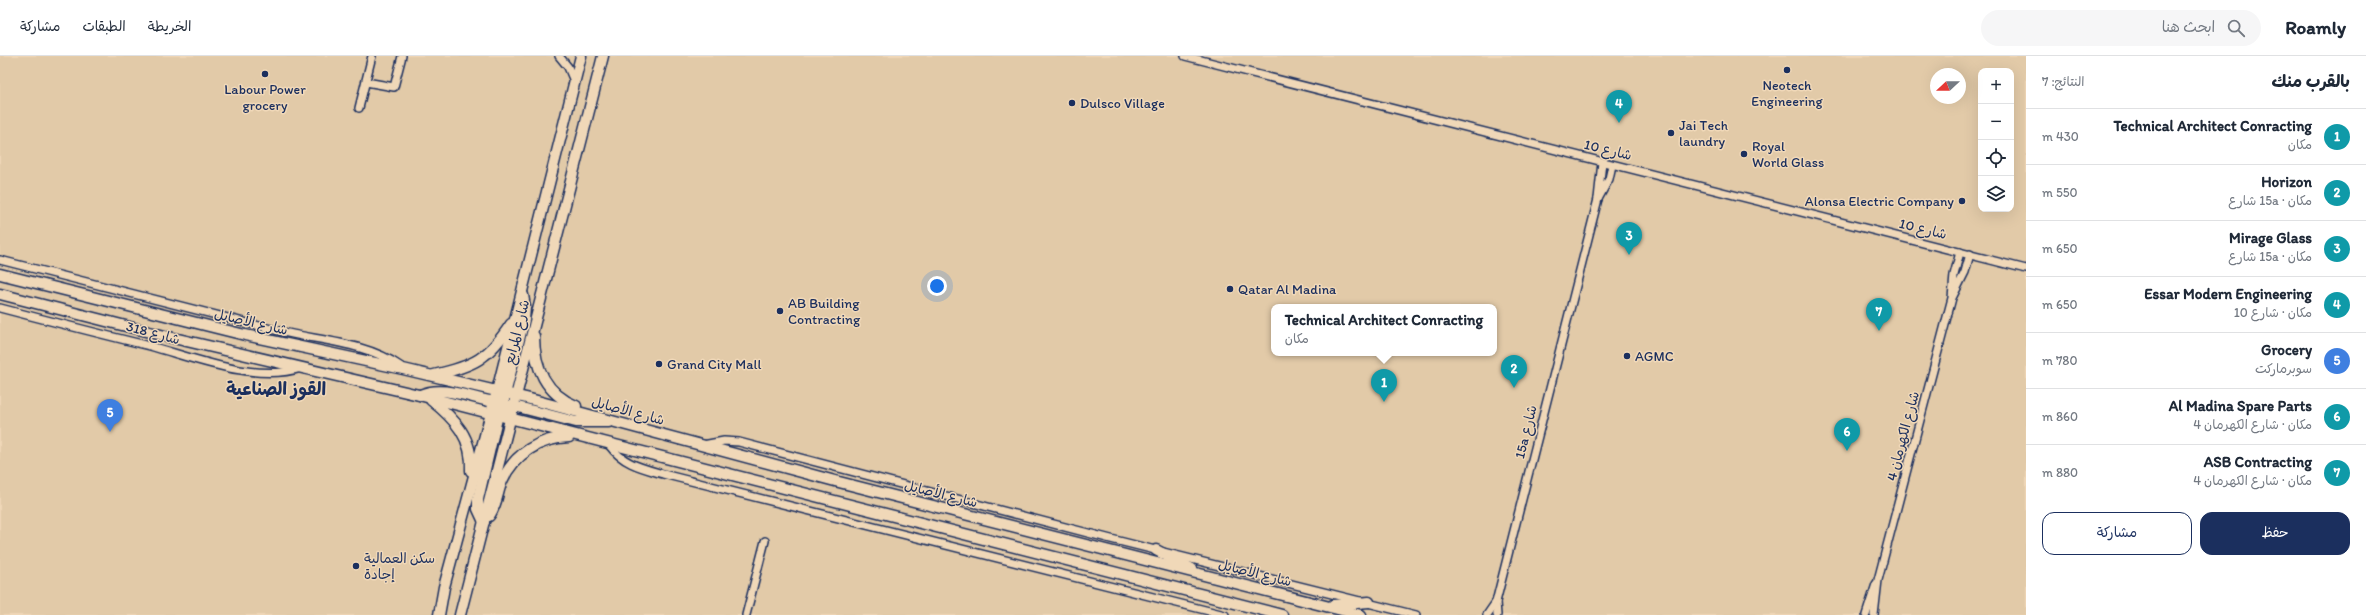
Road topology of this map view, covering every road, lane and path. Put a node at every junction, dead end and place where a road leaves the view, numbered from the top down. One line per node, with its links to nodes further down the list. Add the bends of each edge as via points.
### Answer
1 (372, 56): 7 (street)
2 (402, 56): 7 (street, via 394,87)
3 (559, 56): 8 (street, via 568,67)
4 (581, 56): 8 (main road, شارع المرابع)
5 (603, 56): 23 (main road, شارع المرابع)
6 (1185, 56): 10 (street, شارع 10)
7 (366, 82): 9 (street)
8 (574, 82): 18 (main road, شارع المرابع)
9 (359, 108)
10 (1602, 162): 11 (street, شارع 10); 12 (street, 15a شارع)
11 (1612, 165): 12 (street, 15a شارع, via 1609,179); 13 (street, شارع 10)
12 (1598, 199): 42 (street, 15a شارع)
13 (1960, 252): 14 (street, شارع 10); 20 (street, شارع الكهرمان 4)
14 (1970, 254): 16 (street, شارع 10); 20 (street, شارع الكهرمان 4, via 1965,272)
15 (0, 260): 25 (street, via 279,332 363,349 385,357)
16 (2026, 269)
17 (0, 274): 25 (main road, شارع الأصايل, via 245,336)
18 (522, 291): 22 (main road, شارع المرابع); 29 (main road, via 525,314)
19 (0, 294): 24 (main road)
20 (1952, 298): 40 (street, شارع الكهرمان 4)
21 (0, 308): 24 (street, شارع 318, via 219,364 268,373)
22 (515, 317): 26 (main road, via 497,345 480,360 466,367); 29 (main road, شارع المرابع)
23 (533, 323): 27 (main road, شارع المرابع); 31 (main road, via 535,357 548,385 566,402)
24 (301, 368): 28 (main road)
25 (403, 369): 26 (main road, شارع الأصايل)
26 (432, 376): 29 (main road, شارع الأصايل)
27 (516, 395): 29 (main road); 31 (main road, شارع الأصايل)
28 (423, 396): 29 (main road); 35 (main road, via 452,418 465,436 471,457)
29 (500, 404): 30 (main road, شارع المرابع); 31 (main road, via 576,422); 35 (main road, شارع المرابع); 36 (main road, via 478,499 478,509)
30 (509, 419): 32 (main road); 36 (main road, شارع المرابع)
31 (615, 422): 34 (main road, شارع الأصايل)
32 (577, 437): 33 (main road); 36 (main road, via 548,440 530,448 519,457 505,475 494,507)
33 (609, 445): 47 (street, via 628,463 671,476); 48 (main road)
34 (702, 445): 38 (street, via 724,441 747,444); 39 (main road, شارع الأصايل)
35 (469, 488): 44 (main road, شارع المرابع)
36 (484, 522): 45 (main road, شارع المرابع)
37 (765, 541): 46 (street)
38 (1156, 550): 39 (main road, via 1180,561); 41 (street)
39 (1196, 573): 43 (main road, شارع الأصايل)
40 (1878, 580): 53 (street); 54 (street)
41 (1369, 602): 43 (main road); 50 (street)
42 (1496, 602): 51 (street, 15a شارع); 52 (street, 15a شارع)
43 (1326, 606): 49 (main road, شارع الأصايل)
44 (439, 615)
45 (460, 615)
46 (746, 615)
47 (1225, 615)
48 (1282, 615)
49 (1361, 615)
50 (1416, 615)
51 (1487, 615)
52 (1497, 615)
53 (1866, 615)
54 (1874, 615)

